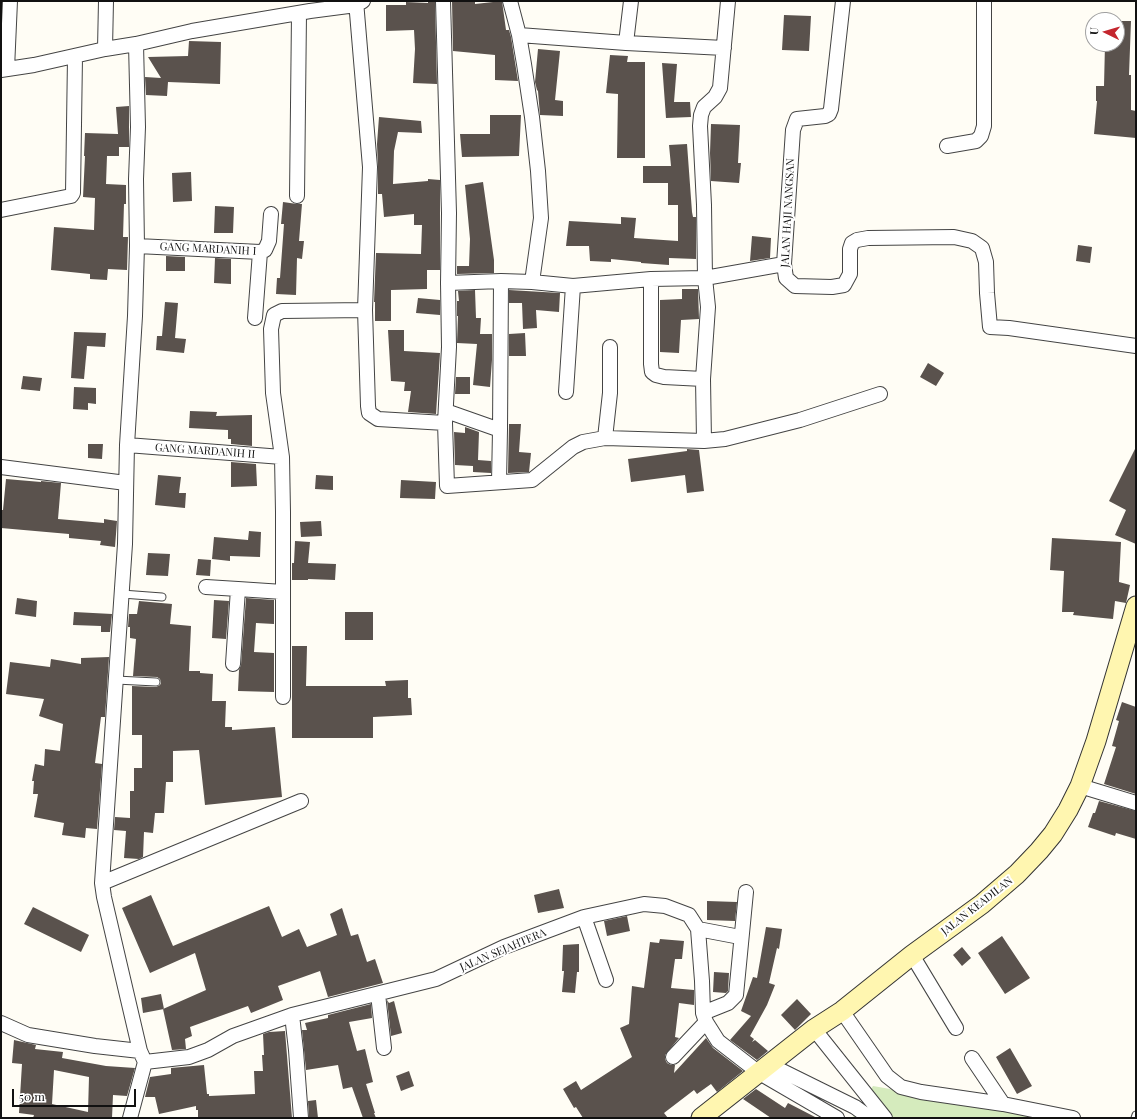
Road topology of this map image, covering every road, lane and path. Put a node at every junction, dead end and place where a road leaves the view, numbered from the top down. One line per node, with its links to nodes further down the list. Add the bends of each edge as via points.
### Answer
1 (10, 1): 17 (street)
2 (106, 1): 14 (street)
3 (443, 1): 29 (street, via 450,213)
4 (510, 1): 11 (street)
5 (631, 1): 12 (street)
6 (728, 1): 15 (street)
7 (843, 1): 24 (street, JALAN HAJI NANGSAN, via 831,109 825,116 797,119 793,130)
8 (984, 1): 18 (street, via 984,126 981,136 976,141)
9 (358, 2): 10 (street); 31 (street, via 370,167)
10 (306, 9): 13 (street); 19 (street)
11 (519, 35): 12 (street); 28 (street, via 532,117 541,218)
12 (626, 43): 15 (street)
13 (136, 44): 14 (street); 22 (street)
14 (105, 48): 16 (street)
15 (724, 48): 25 (street, via 720,88 704,107 700,126)
16 (75, 57): 17 (street); 20 (street, via 73,193 71,196)
17 (4, 69)
18 (947, 146)
19 (297, 196)
20 (1, 210)
21 (271, 214): 23 (street, GANG MARDANIH I, via 268,247)
22 (137, 246): 23 (street, GANG MARDANIH I); 42 (street)
23 (260, 252): 32 (street)
24 (784, 264): 25 (street); 33 (street, JALAN HAJI NANGSAN, via 786,278 796,286 832,287 844,285 850,274 850,249 856,240 954,237 972,241 982,248 986,262 990,327)
25 (705, 278): 26 (street); 35 (street, via 708,307)
26 (651, 279): 30 (street); 35 (street, via 652,372 664,377)
27 (500, 281): 28 (street); 29 (street); 39 (street)
28 (532, 282): 30 (street)
29 (448, 283): 38 (street)
30 (573, 286): 36 (street)
31 (365, 310): 38 (street, via 369,413 378,419); 43 (street, via 282,311 274,315 271,329 273,393)
32 (255, 318)
33 (1136, 346)
34 (610, 347): 40 (street, via 610,393)
35 (703, 379): 41 (street)
36 (566, 392)
37 (880, 394): 41 (street, via 774,427)
38 (446, 417): 39 (street); 45 (street, via 447,486)
39 (500, 430): 45 (street)
40 (605, 438): 41 (street); 45 (street, via 583,442 573,447 532,480)
41 (704, 441)
42 (127, 445): 43 (street, GANG MARDANIH II); 46 (street)
43 (282, 456): 49 (street)
44 (1, 467): 46 (street)
45 (499, 482)
46 (126, 483): 50 (street)
47 (206, 587): 48 (street)
48 (238, 589): 49 (street); 53 (street)
49 (283, 592): 56 (street)
50 (122, 594): 51 (lane); 54 (street)
51 (162, 597)
52 (1136, 606): 57 (main road, JALAN KEADILAN)
53 (233, 664)
54 (116, 680): 55 (lane); 60 (street)
55 (156, 682)
56 (283, 697)
57 (1080, 786): 59 (street); 65 (main road, JALAN KEADILAN, via 1053,834 1017,874 982,904)
58 (302, 801): 60 (street)
59 (1136, 803)
60 (102, 883): 75 (street)
61 (746, 892): 64 (street)
62 (584, 917): 63 (street, JALAN SEJAHTERA, via 644,904 665,906 689,915); 66 (street); 67 (street, JALAN SEJAHTERA, via 504,948 436,979)
63 (698, 929): 64 (street); 70 (street)
64 (740, 937): 70 (street, via 736,995 728,1003)
65 (912, 955): 68 (main road, JALAN KEADILAN); 72 (street)
66 (606, 980)
67 (378, 994): 69 (street, JALAN SEJAHTERA); 74 (street)
68 (842, 1011): 73 (main road, JALAN KEADILAN); 79 (street, via 887,1076 901,1087)
69 (292, 1015): 75 (street, JALAN SEJAHTERA, via 233,1036 189,1057); 81 (street)
70 (704, 1017): 76 (street); 78 (street, via 718,1041)
71 (1, 1023): 75 (street, JALAN SEJAHTERA, via 28,1035)
72 (956, 1028)
73 (814, 1029): 78 (main road, JALAN KEADILAN); 85 (street)
74 (384, 1048)
75 (142, 1057): 80 (street)
76 (673, 1057)
77 (972, 1058): 79 (street)
78 (763, 1068): 82 (main road, JALAN KEADILAN); 83 (street); 84 (street, via 855,1107)
79 (1003, 1104): 86 (street)
80 (130, 1118)
81 (301, 1118)
82 (701, 1118)
83 (837, 1118)
84 (870, 1118)
85 (885, 1118)
86 (1073, 1118)

